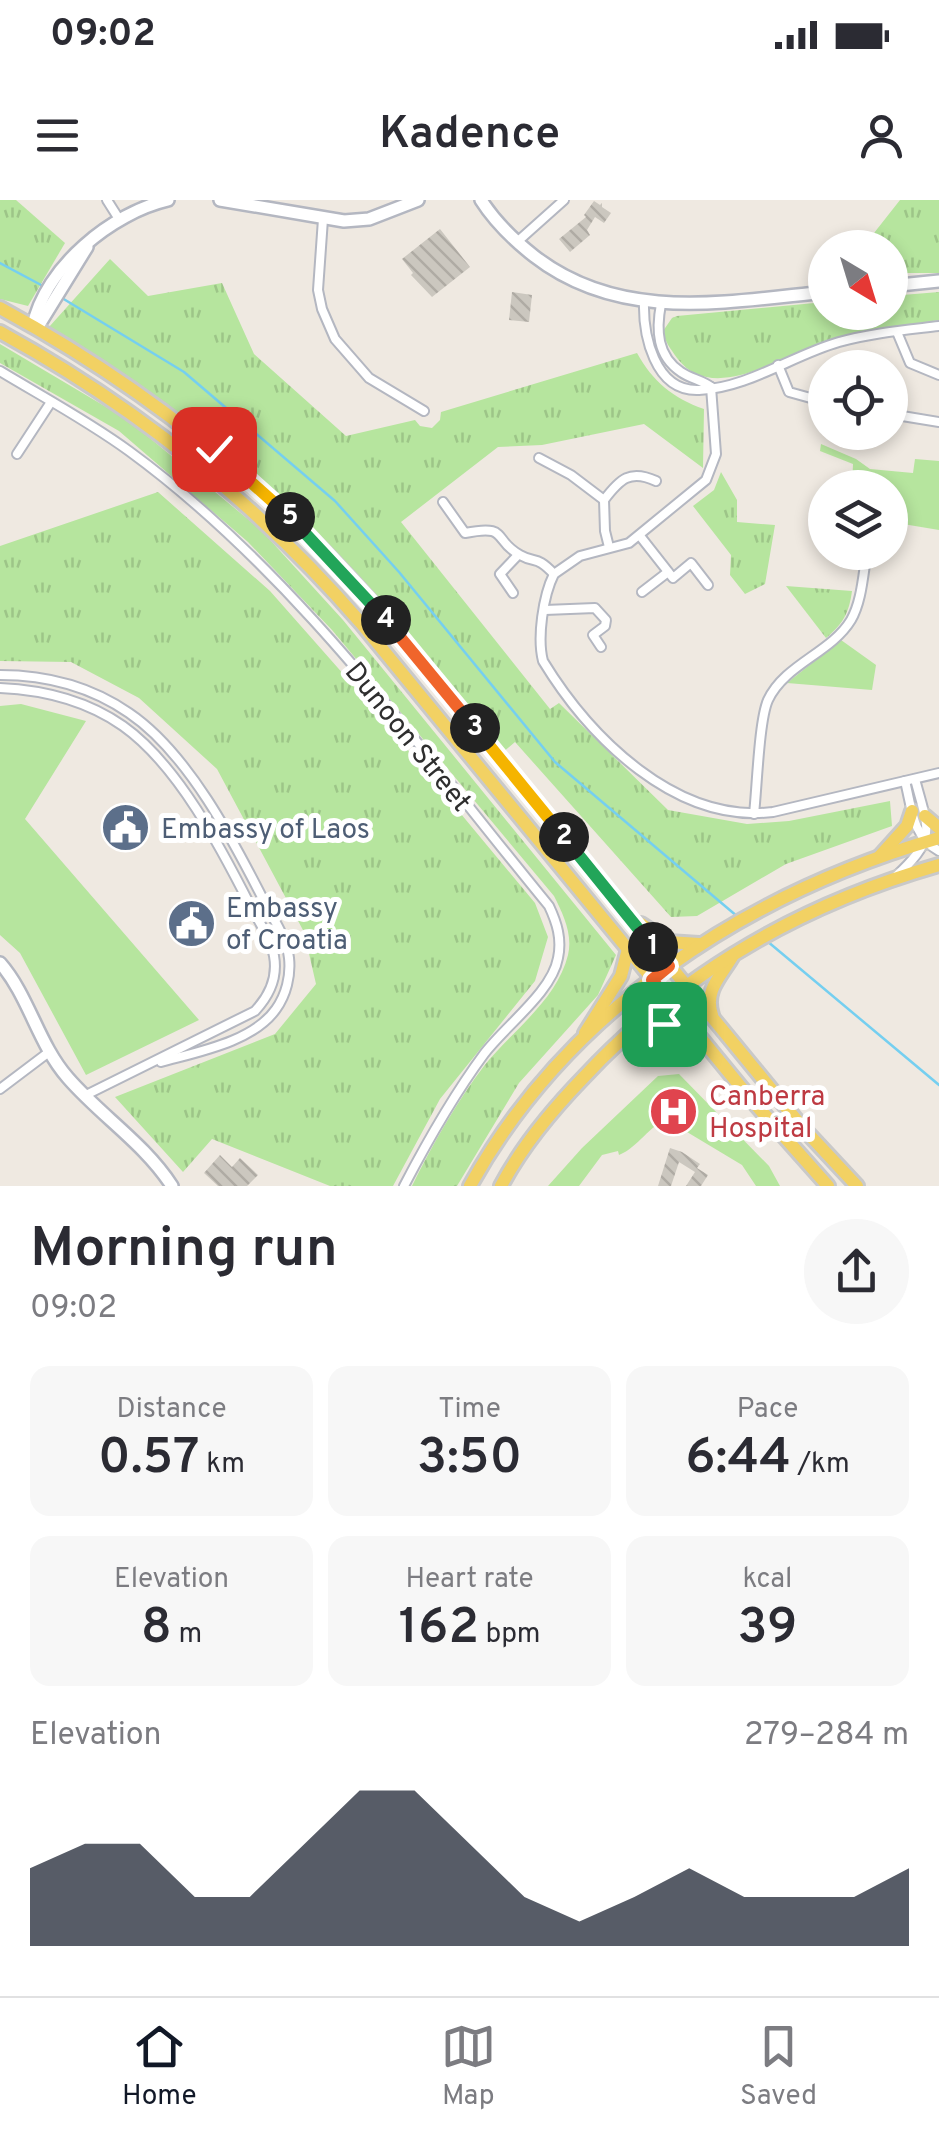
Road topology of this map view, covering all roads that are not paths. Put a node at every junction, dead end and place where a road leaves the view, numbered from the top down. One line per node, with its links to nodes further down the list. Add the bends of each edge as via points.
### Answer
1 (107, 200): 8 (street)
2 (168, 200): 8 (street)
3 (220, 200): 7 (street)
4 (418, 200): 9 (street, via 369,219)
5 (482, 200): 10 (street)
6 (564, 200): 10 (street)
7 (253, 202): 9 (street)
8 (119, 218): 18 (street, via 74,253)
9 (323, 219): 28 (street, via 318,290 336,339 368,378)
10 (517, 242): 14 (street, via 580,284)
11 (939, 281): 12 (street)
12 (908, 284)
13 (808, 293): 15 (street)
14 (644, 302): 15 (street); 25 (street, via 645,334 658,366 685,388)
15 (660, 304): 25 (street, via 657,330 666,358)
16 (0, 308): 18 (main road)
17 (939, 326): 19 (street)
18 (34, 328): 20 (main road); 23 (main road, via 38,344); 63 (main road, via 180,422 314,541)
19 (897, 332): 21 (street, via 842,341); 24 (street, via 910,363)
20 (2, 333): 23 (main road)
21 (778, 365): 25 (street); 26 (street, via 789,392)
22 (0, 371): 27 (street, Dunoon Street)
23 (69, 372): 66 (main road, via 212,475 318,576)
24 (939, 375)
25 (711, 388): 36 (street, via 711,472)
26 (808, 397)
27 (51, 402): 31 (street); 81 (street, Dunoon Street, via 128,450 294,599 549,906 559,928 549,981 454,1096)
28 (424, 411)
29 (908, 417): 30 (street)
30 (939, 422)
31 (17, 454)
32 (539, 458): 34 (street)
33 (656, 480): 34 (street, via 626,478)
34 (604, 500): 37 (street)
35 (443, 502): 39 (street, via 465,533 496,532)
36 (640, 536): 37 (street); 42 (street)
37 (609, 547): 43 (street)
38 (683, 553): 40 (street)
39 (518, 555): 43 (street, via 542,562); 46 (street, via 500,574)
40 (691, 563): 42 (street, via 673,578); 44 (street)
41 (863, 570): 54 (street, via 849,623 769,697)
42 (668, 572): 45 (street)
43 (554, 574): 47 (street)
44 (708, 585)
45 (642, 592)
46 (513, 593)
47 (545, 610): 48 (street, via 595,608 606,620 594,636); 54 (street, via 544,661 610,747 688,800)
48 (602, 647)
49 (0, 674): 77 (street, via 31,675 102,696 154,734 221,825 284,940 289,974 275,1012 252,1030)
50 (0, 688): 77 (street, via 62,696 144,742 209,832 272,947 275,975 254,1012)
51 (939, 773): 52 (street)
52 (915, 779): 53 (street); 55 (street)
53 (905, 781): 54 (street); 55 (street)
54 (754, 814)
55 (918, 814): 56 (main road); 58 (street, via 928,830); 60 (main road)
56 (939, 828)
57 (939, 838): 58 (main road)
58 (924, 842): 59 (street); 60 (main road); 62 (street)
59 (939, 850)
60 (878, 858): 64 (main road, via 756,910)
61 (939, 866): 62 (main road)
62 (891, 880): 65 (main road)
63 (623, 910): 64 (main road, via 660,939); 68 (main road)
64 (699, 944): 68 (main road)
65 (740, 948): 70 (main road); 72 (main road, via 710,992)
66 (628, 949): 69 (main road); 74 (main road, via 621,976)
67 (0, 963): 76 (street)
68 (669, 966): 69 (main road); 70 (main road)
69 (652, 980): 71 (main road); 74 (main road)
70 (686, 987): 71 (main road); 72 (main road)
71 (668, 999): 73 (main road); 75 (main road)
72 (713, 1019): 85 (main road)
73 (636, 1025): 75 (main road, via 682,1027); 83 (main road, via 557,1106)
74 (582, 1040): 82 (main road, via 528,1099)
75 (705, 1040): 84 (main road)
76 (49, 1052): 78 (street); 79 (street)
77 (147, 1066): 79 (street)
78 (0, 1089)
79 (86, 1095): 80 (street)
80 (172, 1186)
81 (404, 1186)
82 (470, 1186)
83 (501, 1186)
84 (828, 1186)
85 (857, 1186)

